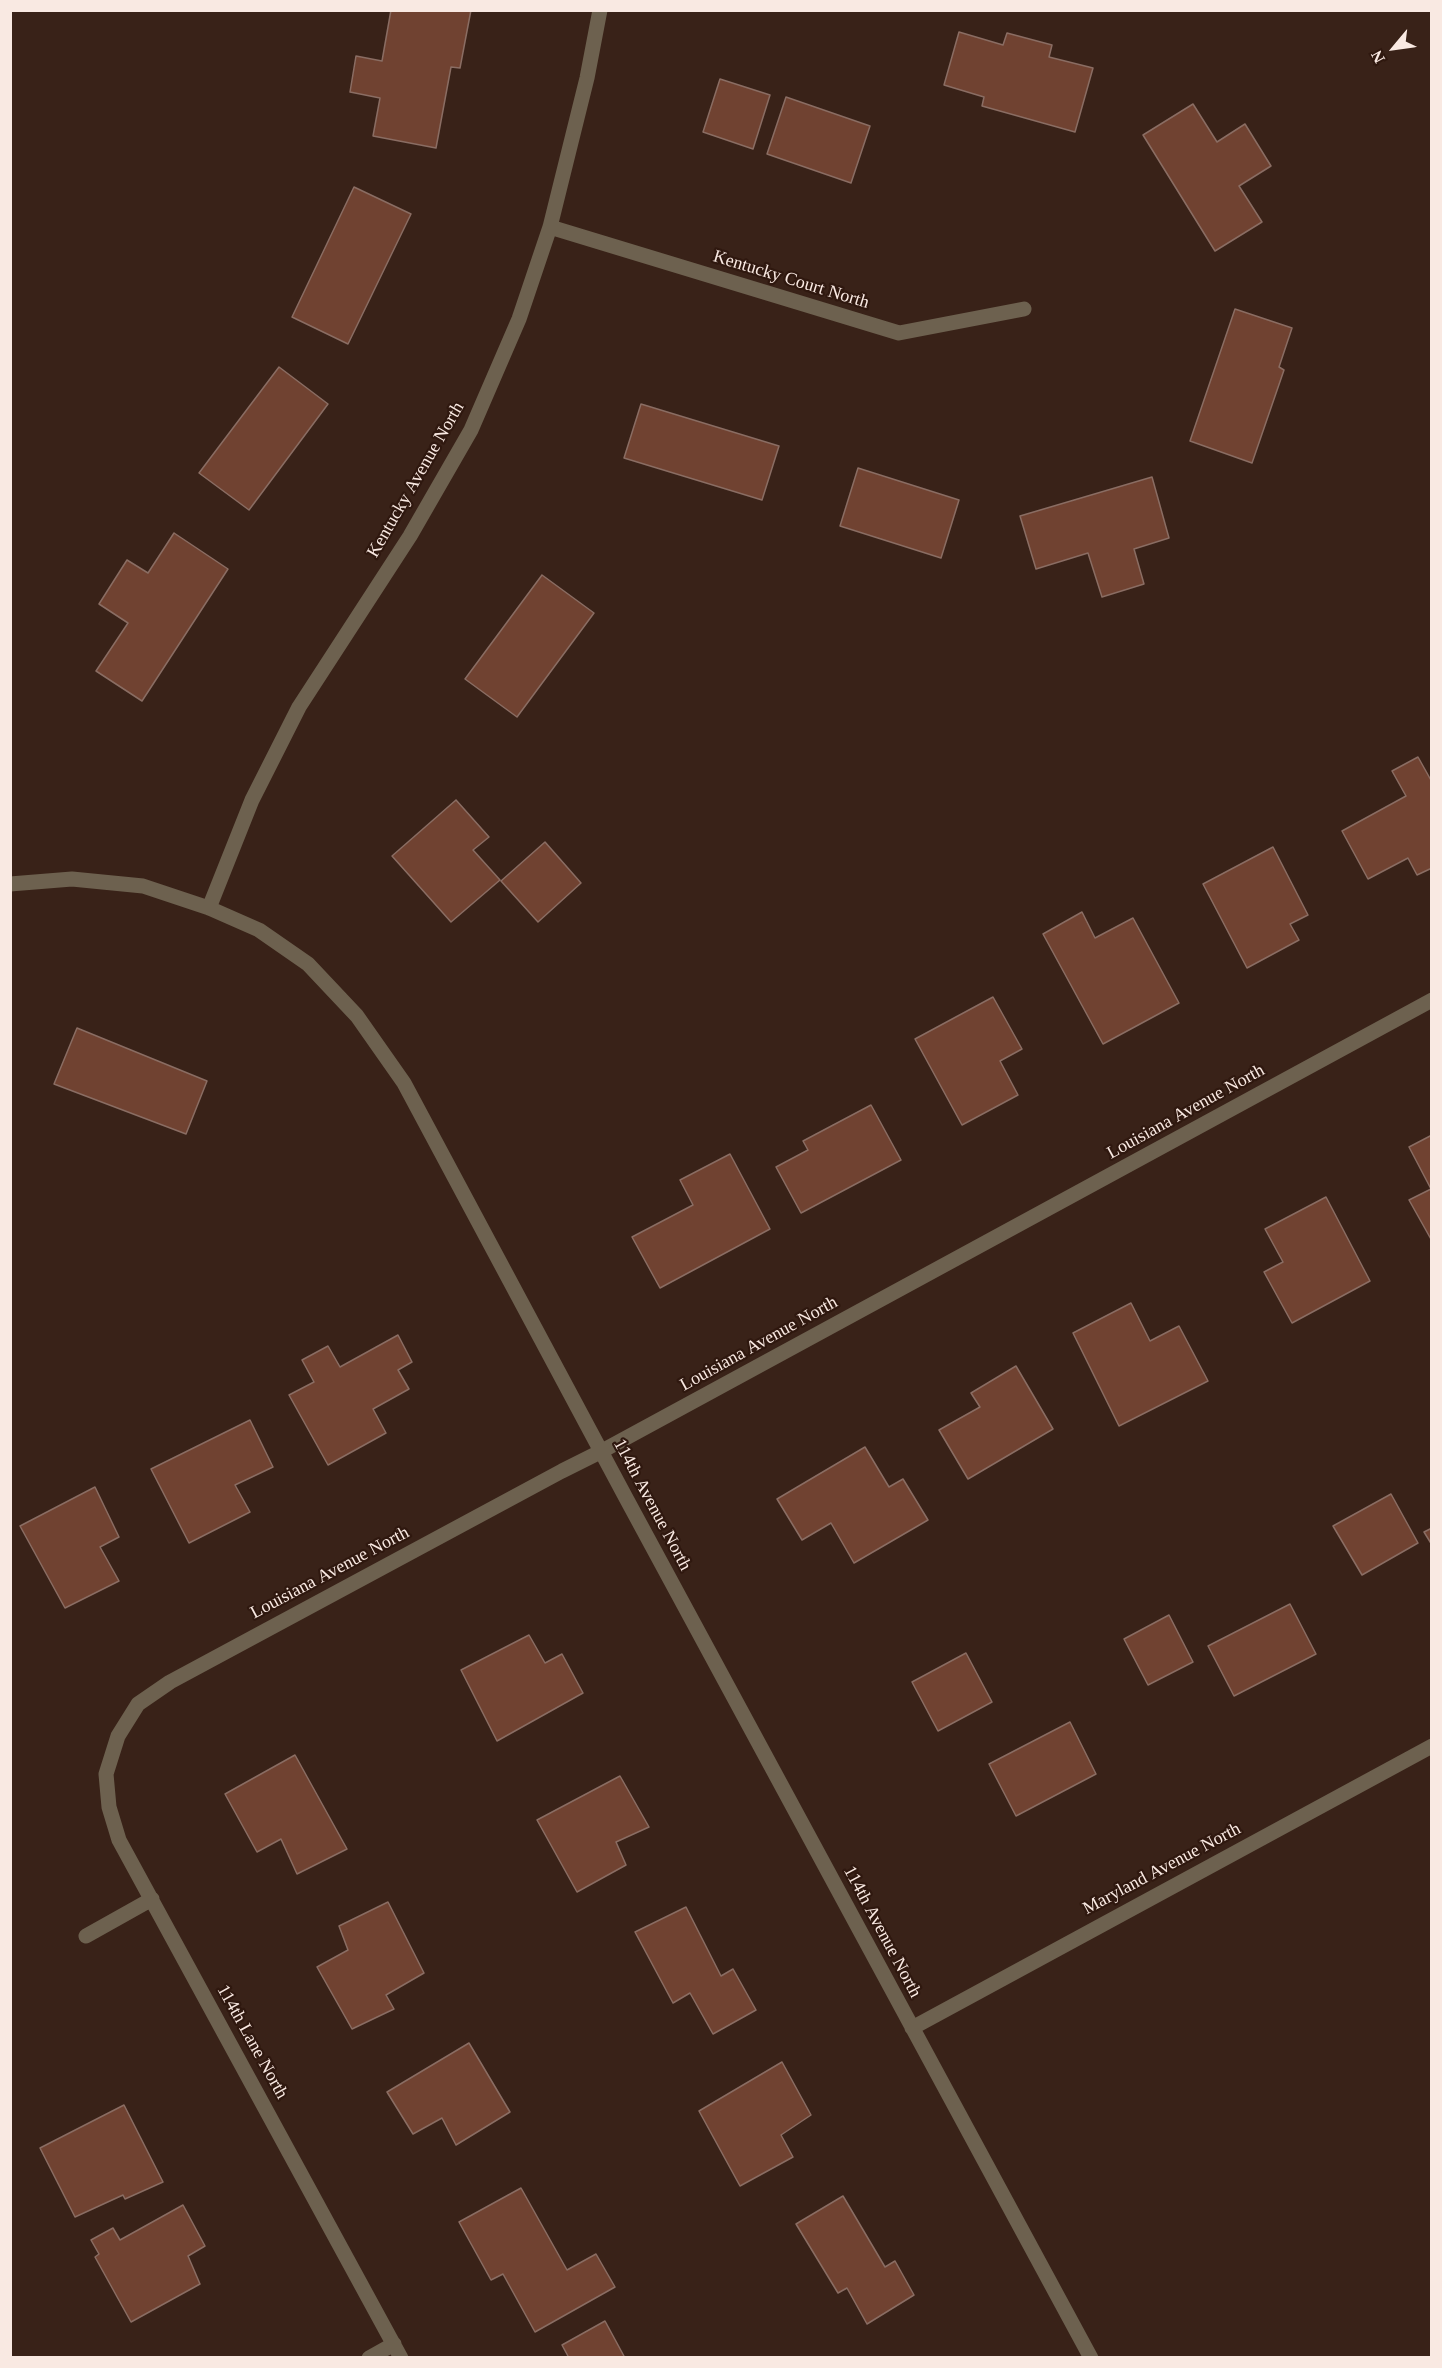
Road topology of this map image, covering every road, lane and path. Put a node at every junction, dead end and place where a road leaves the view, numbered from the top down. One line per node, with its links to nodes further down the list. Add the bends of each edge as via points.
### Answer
1 (600, 10): 2 (street, Kentucky Avenue North)
2 (550, 227): 3 (street, Kentucky Court North, via 899,333); 5 (street, Kentucky Avenue North, via 519,319 471,430 410,536 299,707 252,800)
3 (1024, 309)
4 (10, 884): 5 (street, 114th Avenue North, via 72,879 143,886)
5 (209, 908): 7 (street, 114th Avenue North, via 259,930 308,964 357,1016 404,1083)
6 (1431, 1000): 7 (street, Louisiana Avenue North)
7 (602, 1451): 8 (street, Louisiana Avenue North, via 170,1682 138,1704); 12 (street, 114th Avenue North)
8 (118, 1736): 10 (street, 114th Lane North, via 106,1774 109,1807 119,1840)
9 (1431, 1746): 12 (street, Maryland Avenue North)
10 (152, 1899): 11 (street); 13 (street, 114th Lane North)
11 (86, 1936)
12 (912, 2028): 15 (street, 114th Avenue North)
13 (398, 2351): 14 (street)
14 (369, 2358)
15 (1091, 2358)

